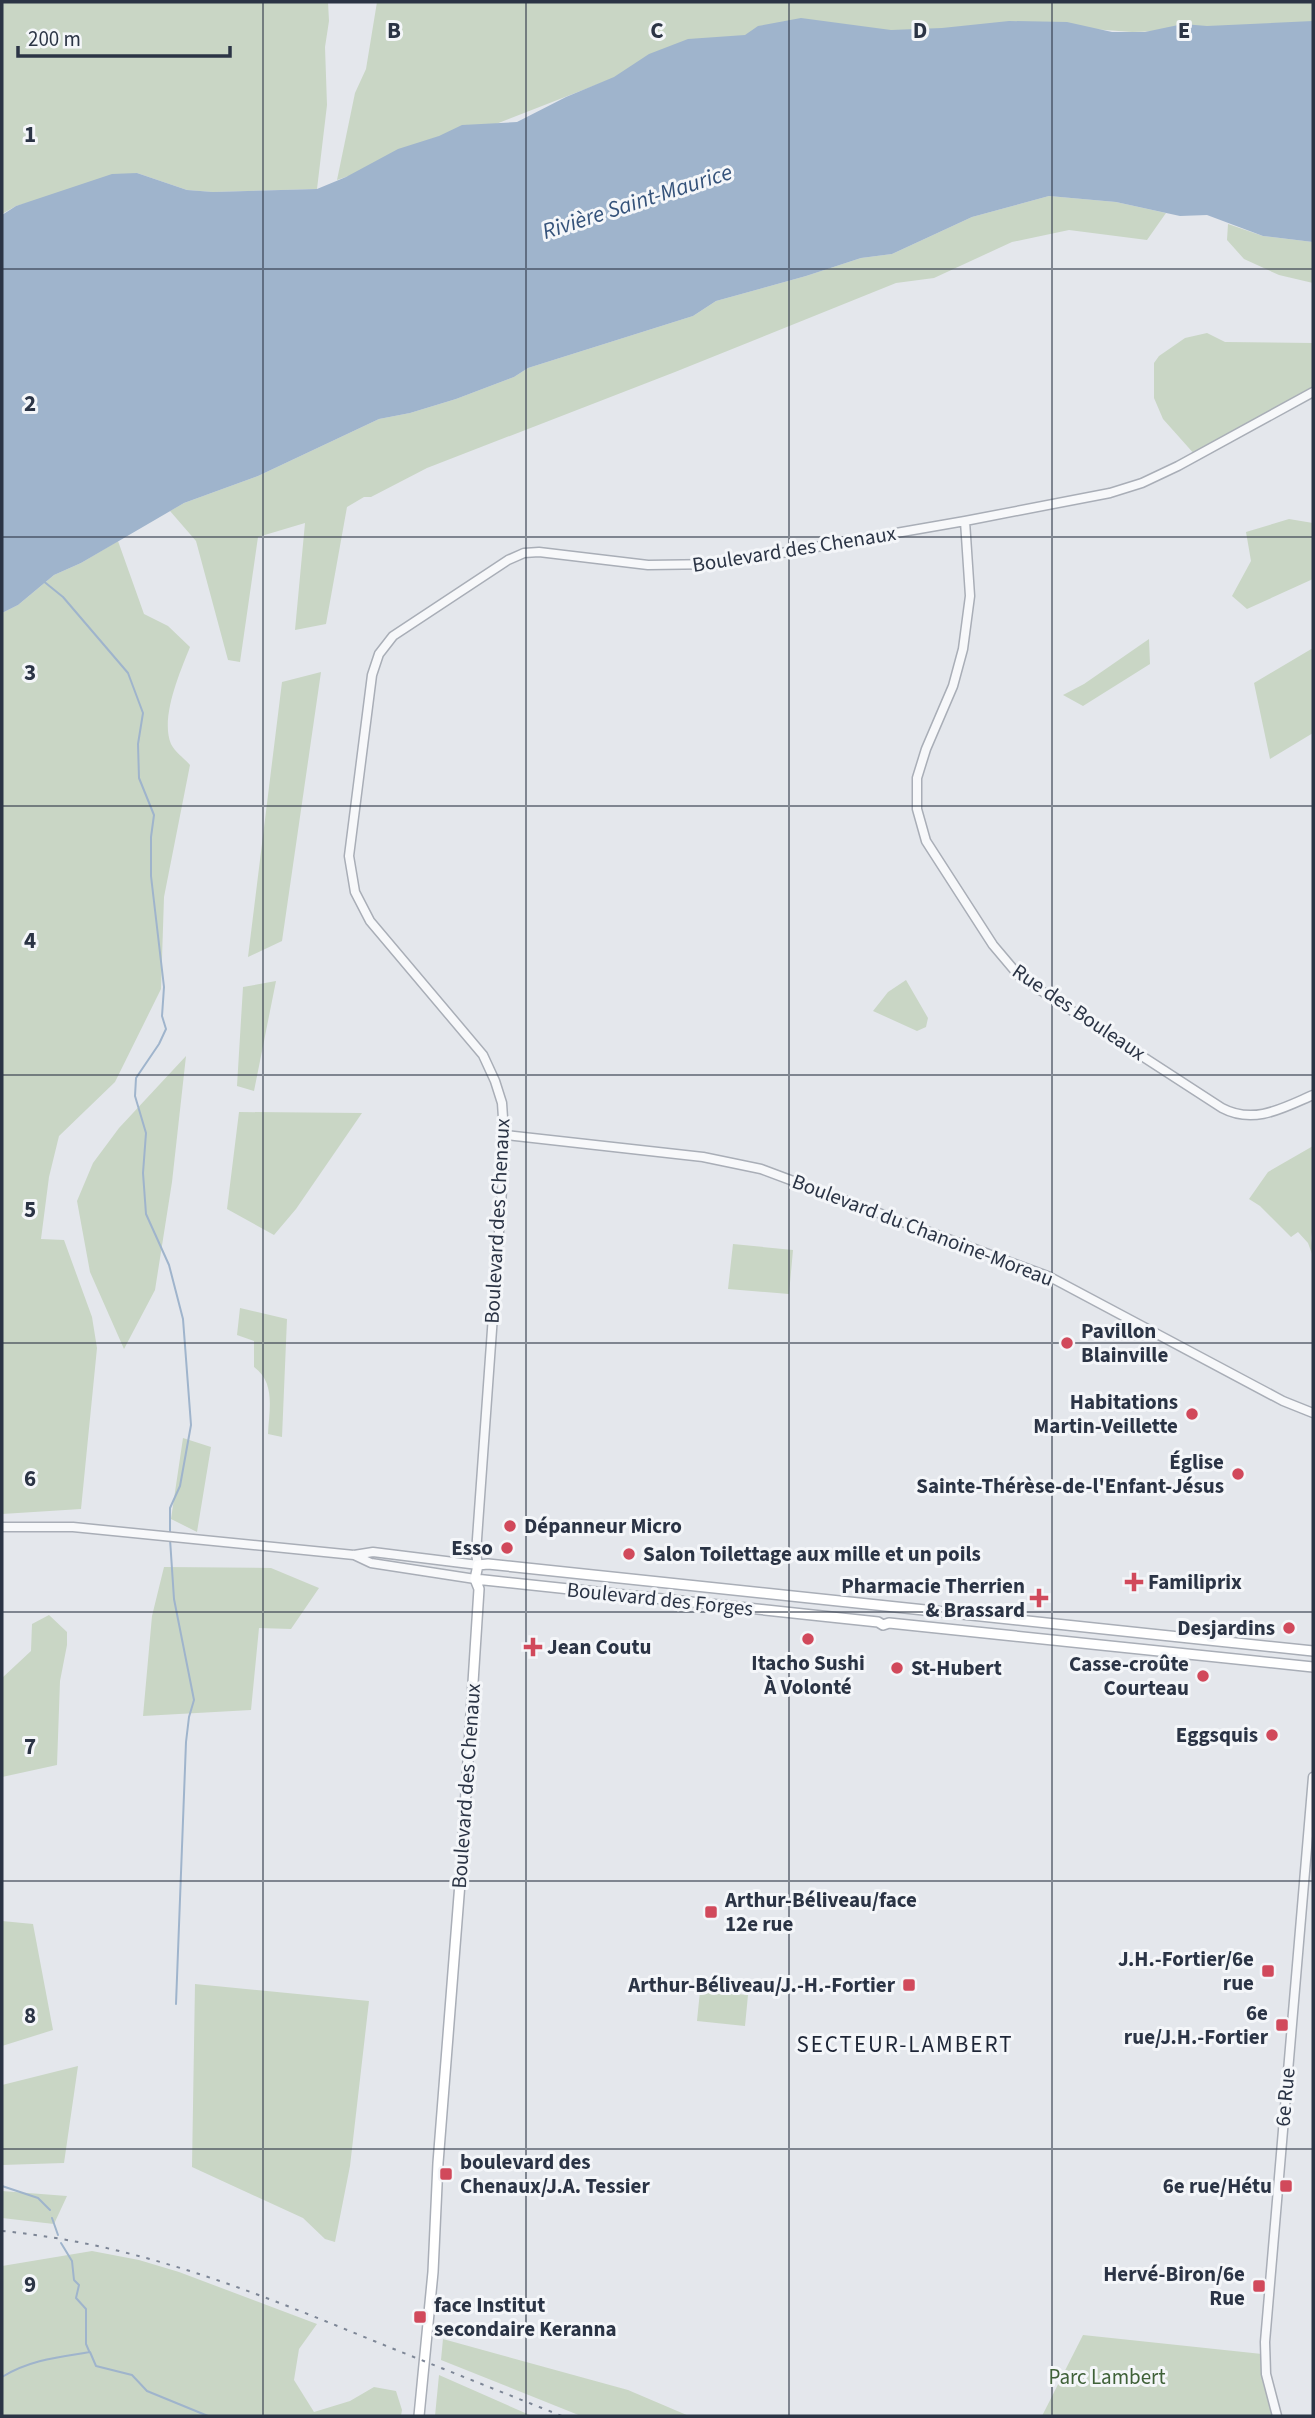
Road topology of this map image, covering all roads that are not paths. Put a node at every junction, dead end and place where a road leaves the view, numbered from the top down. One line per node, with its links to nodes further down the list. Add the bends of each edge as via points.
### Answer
1 (1313, 392): 2 (street, Boulevard des Chenaux, via 1140,484)
2 (965, 522): 3 (street, Rue des Bouleaux, via 970,596 964,649 917,778 918,815 934,855 993,945 1020,977 1222,1108 1261,1116); 4 (street, Boulevard des Chenaux, via 709,565 648,565 524,553 416,619 384,645 372,675 349,856 352,881 370,921 481,1051 498,1088)
3 (1313, 1095)
4 (505, 1135): 5 (street, Boulevard du Chanoine-Moreau, via 703,1157 761,1169 1050,1277); 8 (street, Boulevard des Chenaux)
5 (1313, 1413)
6 (2, 1527): 7 (street, Boulevard des Forges, via 73,1527)
7 (354, 1555): 8 (street, Boulevard des Forges, via 373,1552); 9 (street, Boulevard des Forges, via 371,1563)
8 (478, 1566): 9 (main road, Boulevard des Chenaux); 10 (main road, Boulevard des Forges)
9 (475, 1580): 11 (main road, Boulevard des Forges); 15 (main road, Boulevard des Chenaux, via 479,1589 461,1870)
10 (968, 1615): 11 (street); 12 (main road, Boulevard des Forges)
11 (967, 1632): 13 (main road, Boulevard des Forges)
12 (1313, 1651)
13 (1313, 1667)
14 (1313, 1777): 16 (street, 6e Rue, via 1265,2342 1266,2374)
15 (419, 2416)
16 (1277, 2416)

